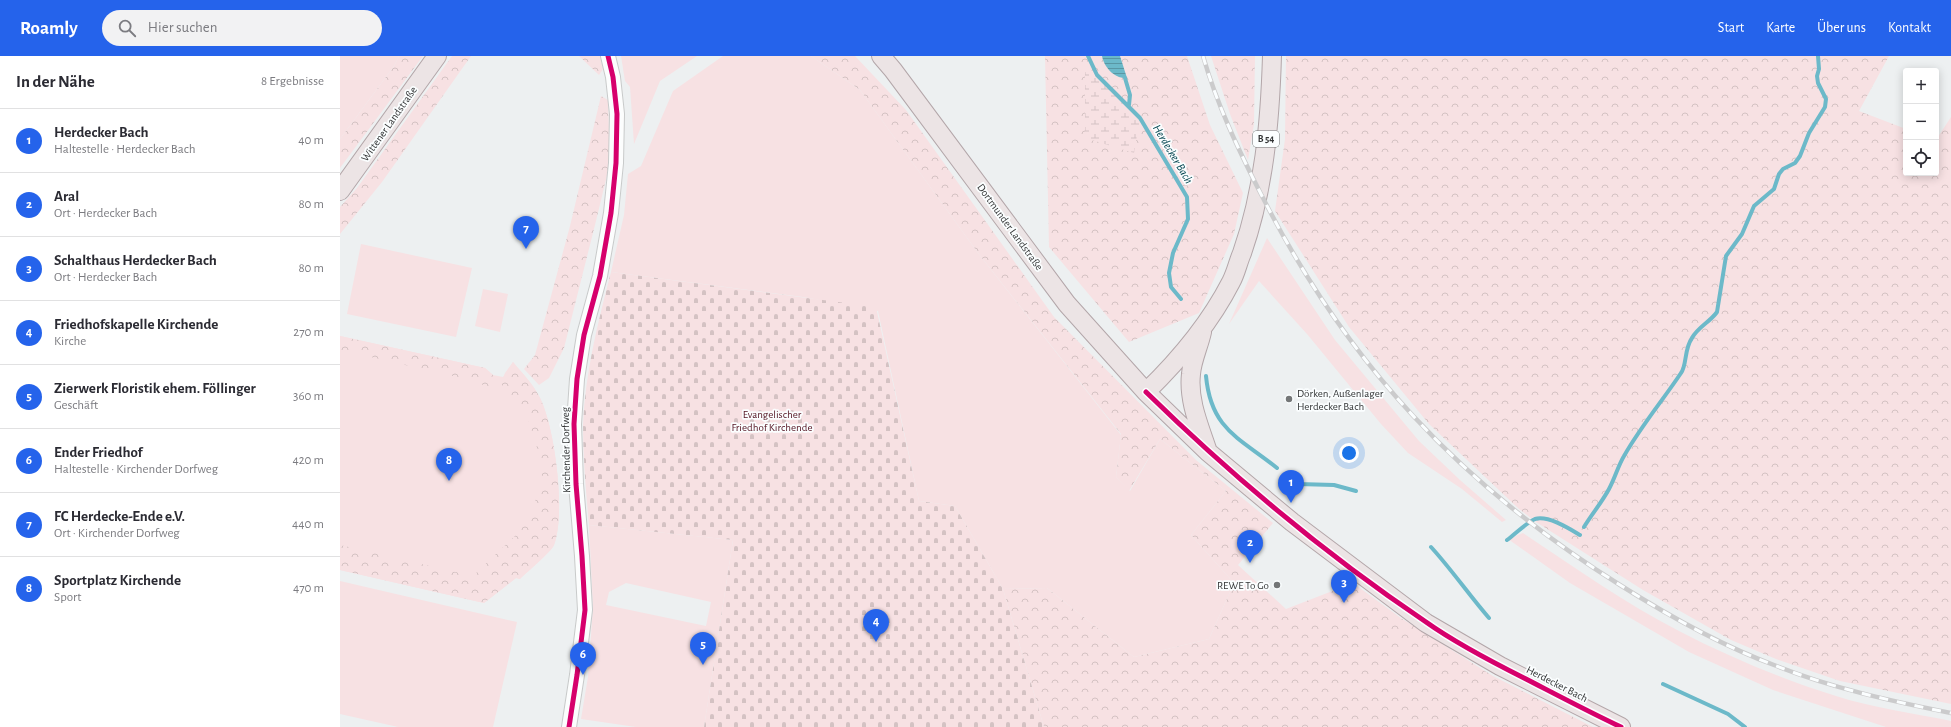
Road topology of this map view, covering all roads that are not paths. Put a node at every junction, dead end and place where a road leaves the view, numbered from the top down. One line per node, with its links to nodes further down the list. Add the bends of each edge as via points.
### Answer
1 (437, 56): 5 (main road, Wittener Landstraße)
2 (608, 56): 9 (street, Kirchender Dorfweg, via 617,108 616,163 611,213 600,276 584,335 577,379 574,424 576,484 585,610)
3 (880, 56): 7 (main road, Dortmunder Landstraße, via 1067,304)
4 (1272, 56): 6 (main road, B 54, via 1263,169 1253,222 1232,281)
5 (340, 191)
6 (1204, 327): 7 (main road, B 54); 8 (main road, B 54, via 1191,374 1191,398)
7 (1146, 392): 8 (main road, Herdecker Bach)
8 (1208, 452): 10 (main road, Herdecker Bach, via 1292,522 1426,623 1500,666)
9 (569, 727)
10 (1621, 727)

